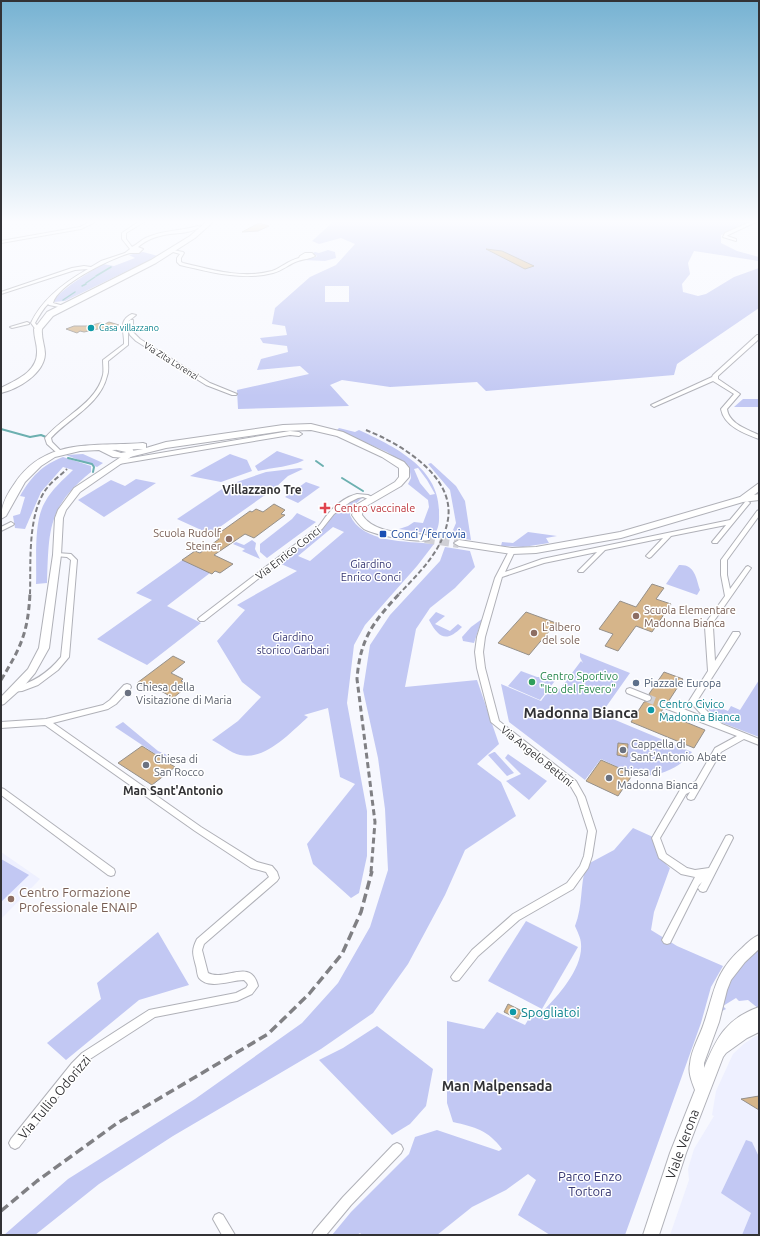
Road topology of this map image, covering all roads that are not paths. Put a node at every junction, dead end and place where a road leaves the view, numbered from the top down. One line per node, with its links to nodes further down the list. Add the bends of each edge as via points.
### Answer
1 (43, 280): 5 (street)
2 (76, 280): 4 (street)
3 (117, 280): 7 (main road)
4 (60, 291): 6 (street, via 50,302); 8 (street, via 47,301)
5 (1, 293)
6 (53, 306): 7 (street); 8 (street, via 45,308)
7 (62, 307): 9 (main road)
8 (35, 316): 9 (street)
9 (30, 325): 10 (street); 13 (main road, via 41,353 38,366)
10 (12, 327)
11 (759, 336): 12 (street)
12 (715, 378): 15 (street); 18 (street, via 737,394 724,409 725,416)
13 (1, 391)
14 (234, 394): 20 (street, Via Zita Lorenzi, via 199,379 133,336 129,330 135,314 126,320 126,345 106,360 104,383 100,390 87,406 56,427 48,438 49,443)
15 (654, 405)
16 (299, 434): 17 (street)
17 (244, 437): 19 (main road); 21 (street); 23 (main road, via 291,427 321,429 340,434 401,464 405,473 402,481)
18 (759, 437)
19 (166, 445): 21 (main road); 21 (main road, via 130,456)
20 (59, 452): 21 (main road, via 99,447 109,450); 25 (main road, via 44,460 25,476)
21 (117, 457): 37 (street, via 84,484 67,502 59,518)
22 (759, 491): 24 (main road)
23 (373, 499): 32 (main road, via 357,512 358,519 366,527 382,532); 43 (street, Via Enrico Conci, via 359,494 333,511 320,528)
24 (745, 501): 27 (street); 29 (main road)
25 (3, 511)
26 (759, 512): 42 (street, via 724,560)
27 (730, 522): 31 (street); 33 (street)
28 (11, 524): 30 (street)
29 (656, 526): 31 (street); 36 (main road, via 536,550)
30 (1, 529)
31 (668, 535): 35 (street); 38 (street)
32 (426, 538)
33 (715, 542)
34 (459, 543): 36 (main road)
35 (602, 550): 40 (street); 41 (street, via 542,561)
36 (512, 551): 41 (street, Via Angelo Bettini)
37 (57, 555): 47 (street, via 44,648 28,676); 47 (street, via 69,555 74,560 65,657 35,683)
38 (649, 556)
39 (748, 568): 42 (street)
40 (581, 570)
41 (499, 576): 66 (street, Via Angelo Bettini, via 479,652 494,722 573,783 581,797 592,840 584,868 570,886 516,917 475,953)
42 (728, 596): 45 (street, via 709,627)
43 (202, 619)
44 (736, 634): 45 (street)
45 (712, 672): 54 (street, via 693,701)
46 (127, 687): 52 (street, via 114,702 104,707)
47 (15, 690): 50 (street)
48 (630, 691): 49 (street)
49 (647, 698)
50 (1, 702)
51 (666, 705): 54 (street)
52 (46, 722): 53 (street); 71 (street, Via Tullio Odorizzi, via 198,829 254,865 269,869 274,878 200,942 197,950 203,975 209,979 243,976 249,978 254,986 237,997 152,1013 103,1044 76,1066)
53 (1, 725)
54 (719, 726): 55 (street)
55 (744, 736): 56 (street); 57 (street, via 718,750)
56 (759, 742)
57 (699, 783): 59 (street); 62 (street, via 683,792 656,838 662,856 684,871 694,874)
58 (1, 791): 61 (street)
59 (691, 797)
60 (729, 838): 62 (street)
61 (111, 872)
62 (708, 872): 63 (street); 64 (street, via 696,882)
63 (703, 888)
64 (667, 940)
65 (759, 941): 70 (main road, via 740,958 726,976 720,990 697,1063 697,1075)
66 (456, 977)
67 (759, 1013): 69 (main road, Viale Verona, via 734,1028)
68 (759, 1025): 69 (main road, Viale Verona, via 742,1032)
69 (717, 1054): 70 (main road, Viale Verona)
70 (702, 1088): 76 (main road, Viale Verona)
71 (15, 1143)
72 (397, 1149): 75 (street)
73 (219, 1219): 74 (street)
74 (229, 1235)
75 (318, 1235)
76 (651, 1235)

